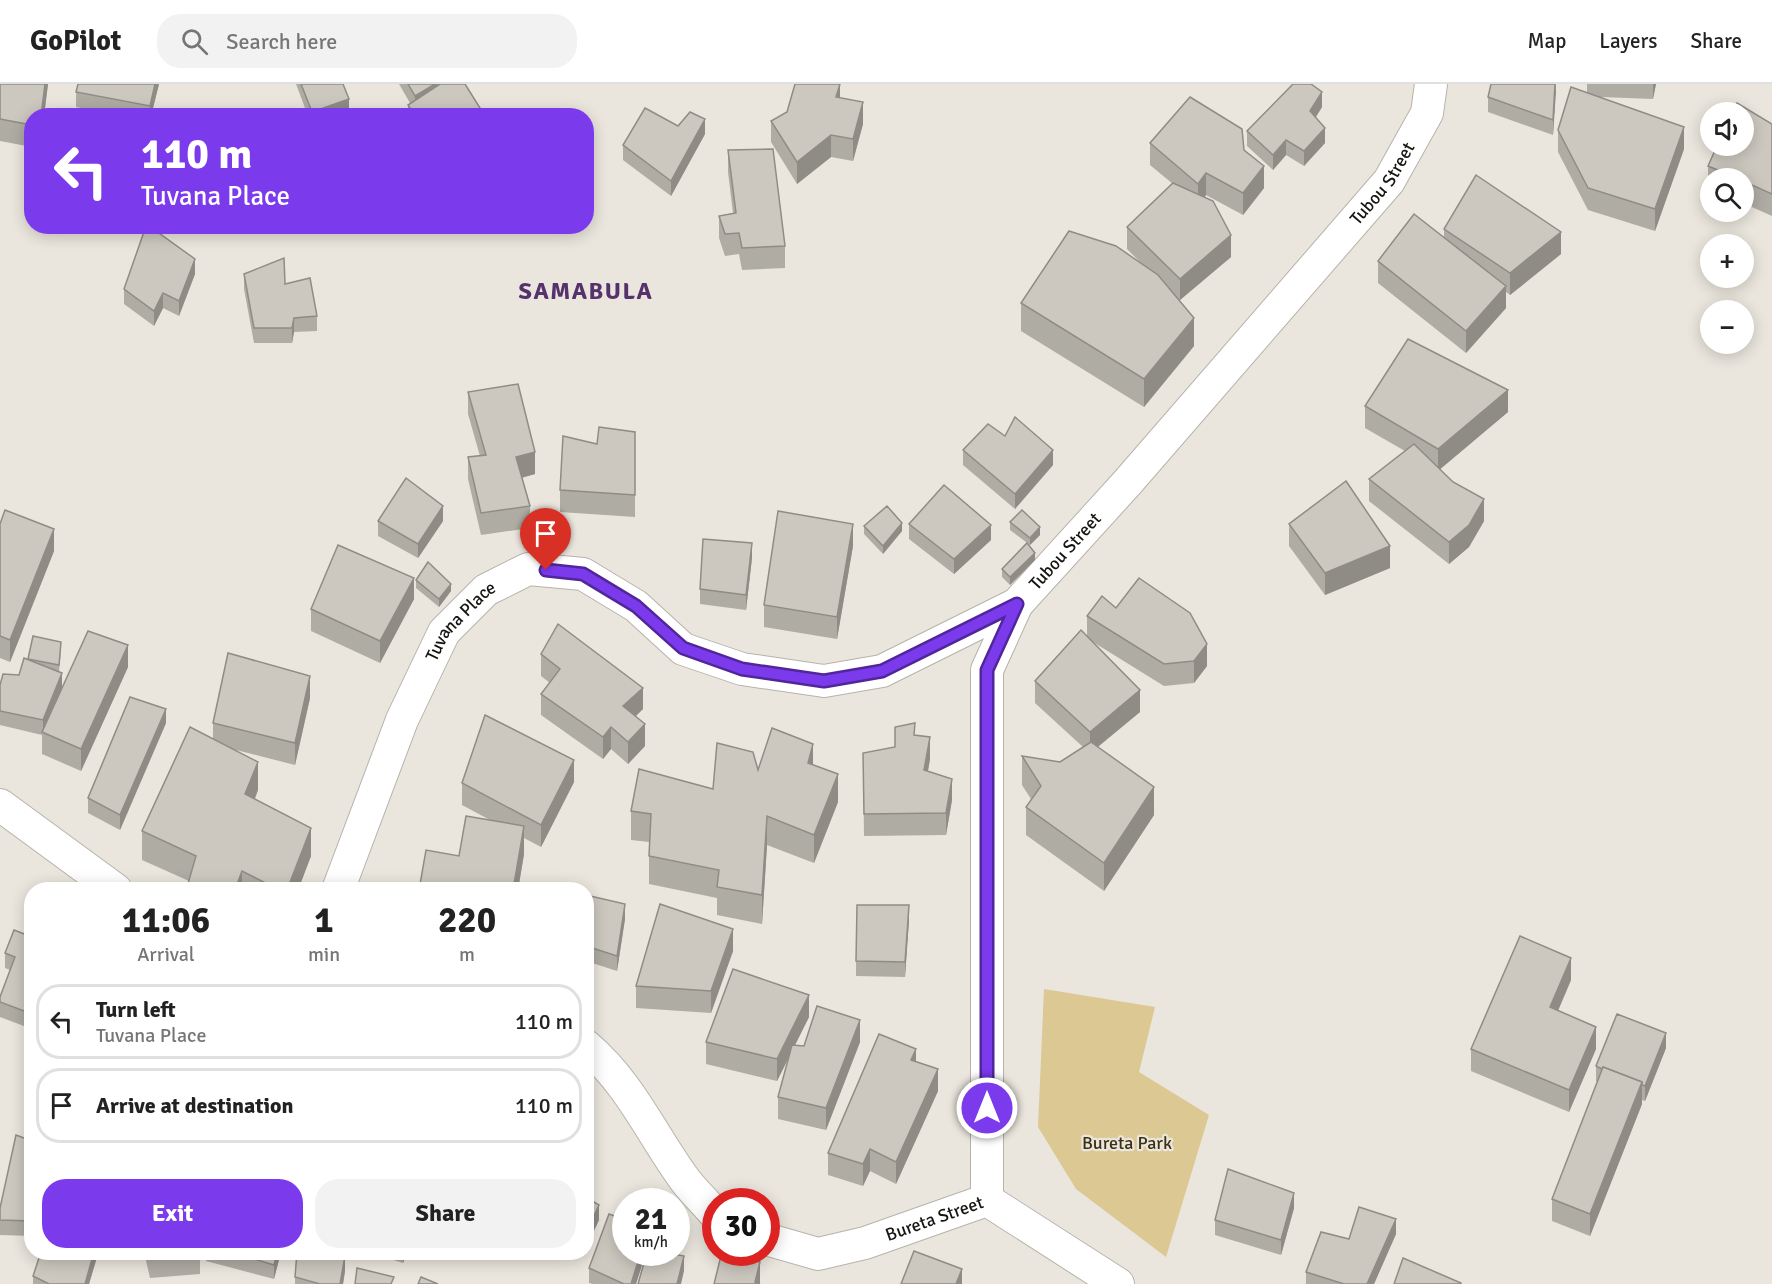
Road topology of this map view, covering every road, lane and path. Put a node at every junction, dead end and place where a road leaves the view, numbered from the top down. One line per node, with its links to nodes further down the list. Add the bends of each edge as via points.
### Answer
1 (1431, 84): 2 (street, Tubou Street, via 1428,113 1389,181)
2 (1017, 604): 5 (street, Tuvana Place, via 882,671 824,681 742,669 683,648 636,606 583,574 528,568 486,590 444,632 402,720); 8 (street, Tubou Street, via 987,670)
3 (0, 805): 4 (street)
4 (105, 882)
5 (341, 882)
6 (594, 1053): 7 (street, via 640,1108)
7 (702, 1199)
8 (987, 1200): 9 (street, Bureta Street, via 865,1243 818,1254); 10 (street, Bureta Street)
9 (780, 1243)
10 (1118, 1284)

